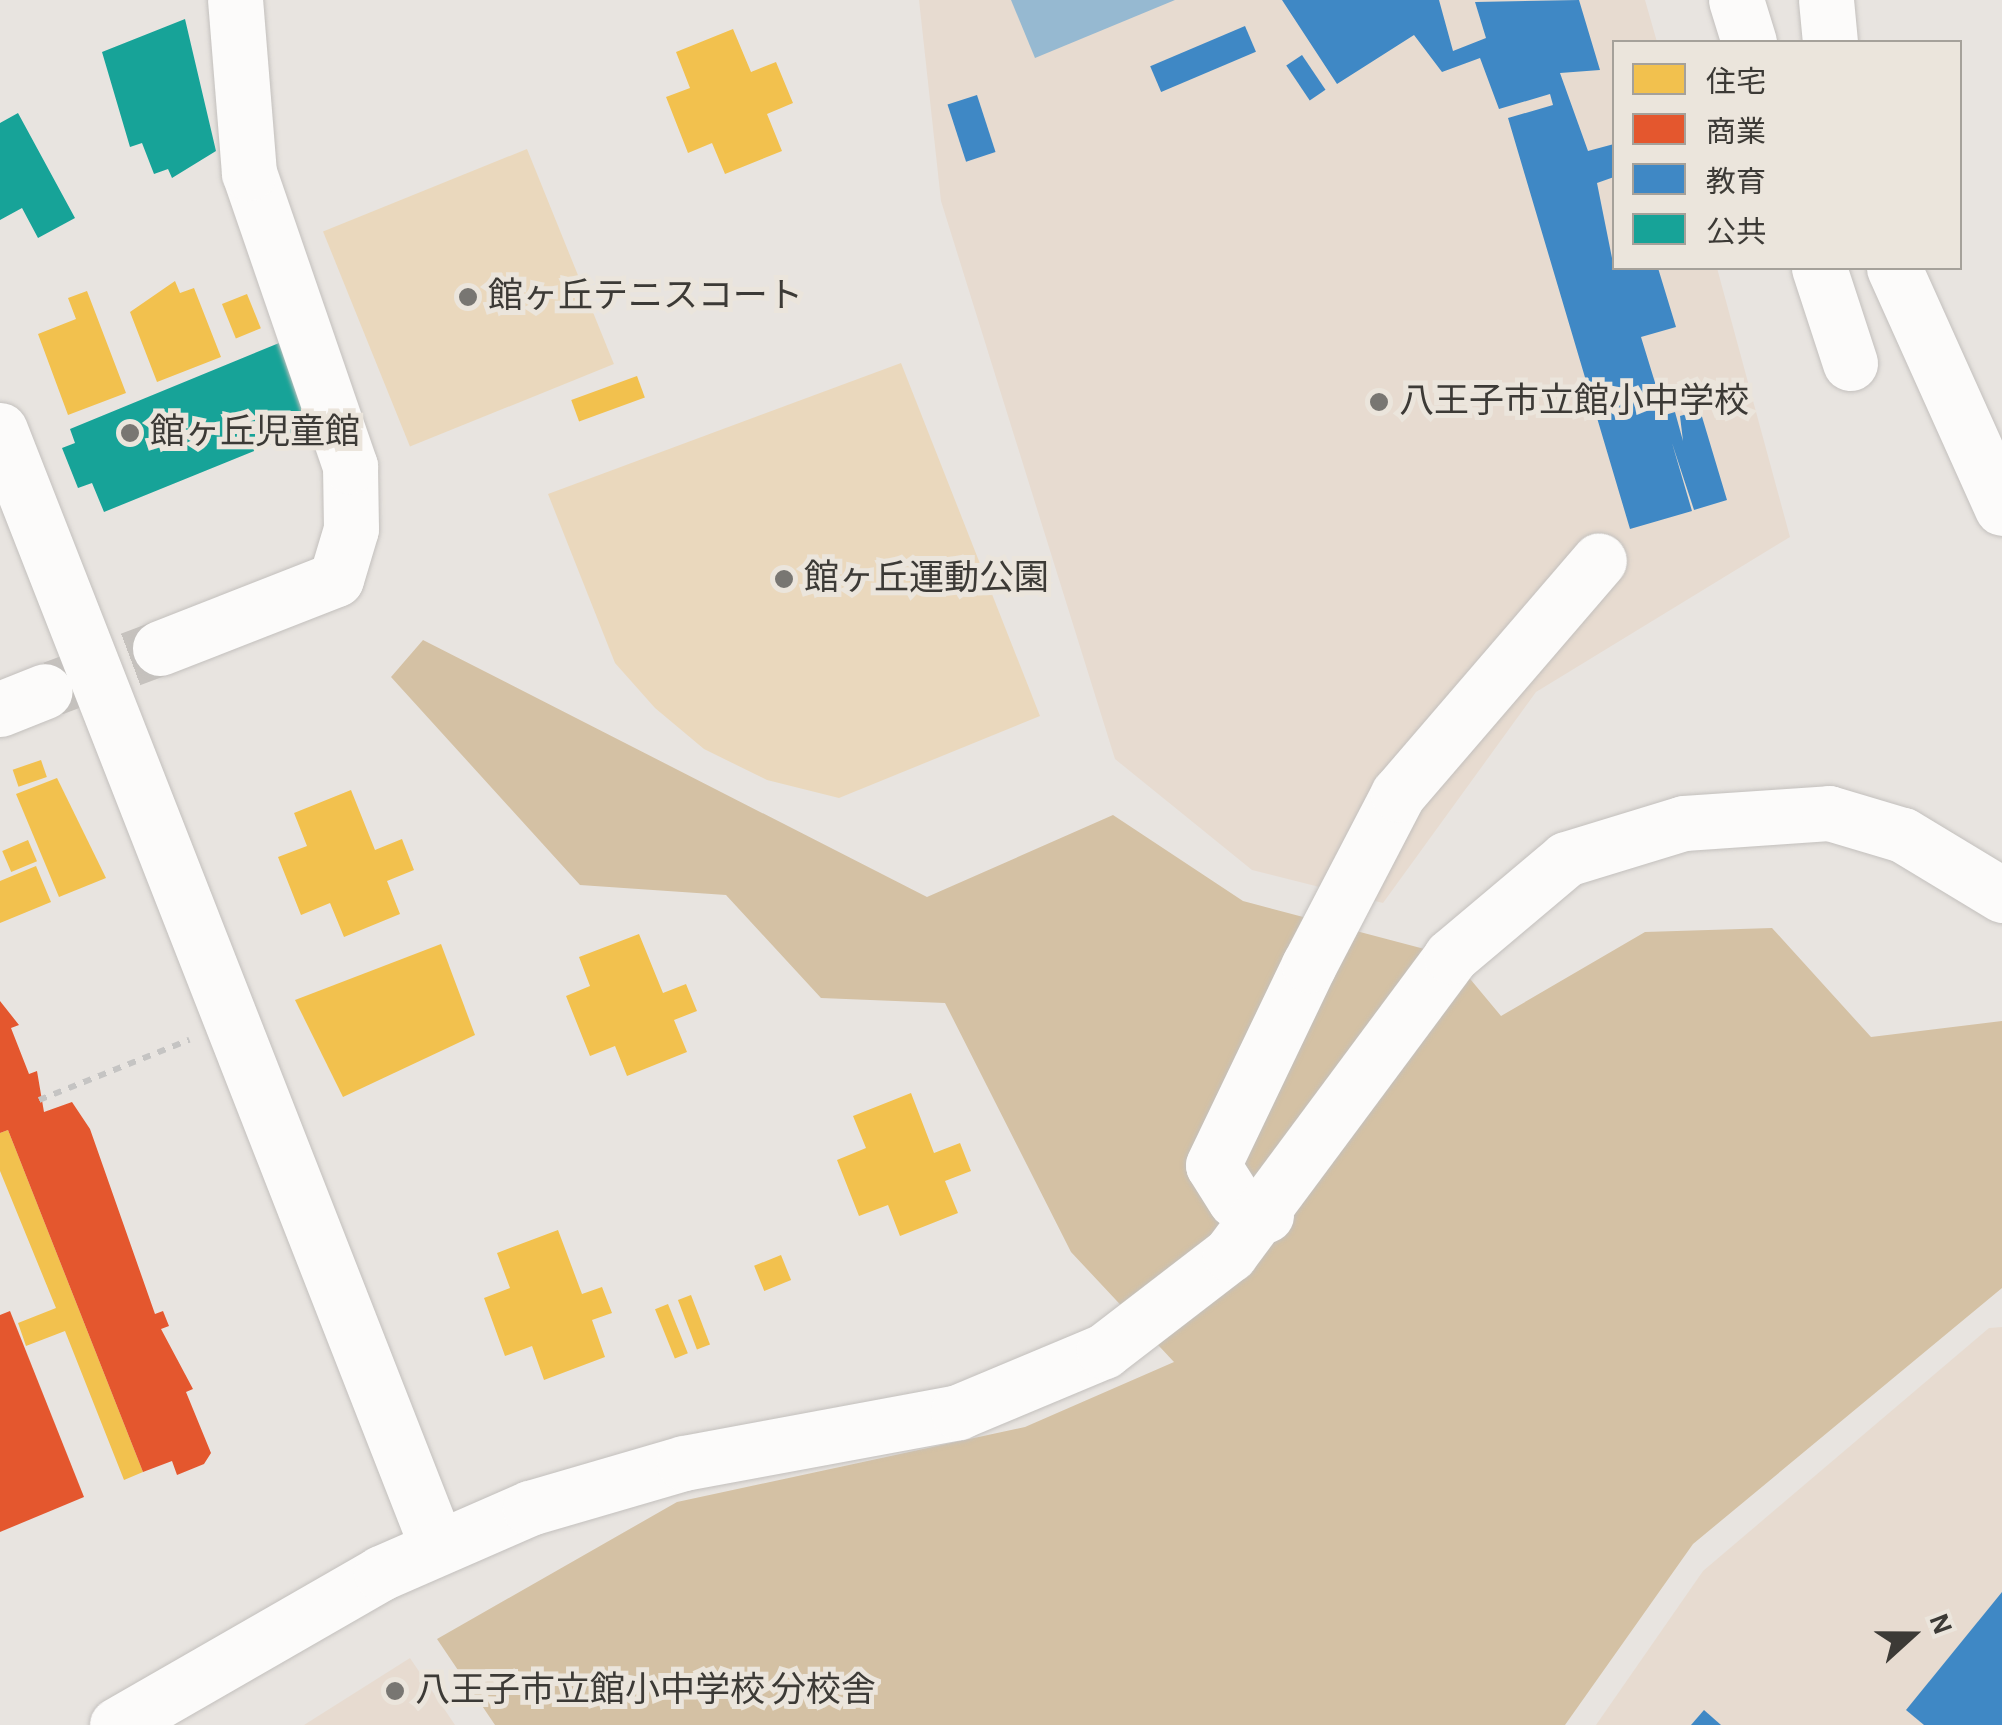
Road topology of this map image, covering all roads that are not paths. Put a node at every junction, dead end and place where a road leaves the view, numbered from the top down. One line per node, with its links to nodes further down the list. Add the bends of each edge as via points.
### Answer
1 (235, 0): 12 (street, via 250,174 350,466 351,529 336,579)
2 (1736, 0): 4 (street)
3 (1826, 0): 5 (street)
4 (1748, 40)
5 (1830, 40)
6 (1820, 270): 8 (street)
7 (1895, 270): 10 (street)
8 (1850, 363)
9 (0, 430): 15 (street)
10 (2002, 508)
11 (1599, 560): 14 (street, via 1398,794 1309,964 1214,1165 1235,1200)
12 (160, 648)
13 (2002, 895): 14 (street, via 1903,835 1829,813 1684,823 1566,859 1426,985)
14 (1266, 1215): 15 (street, via 1159,1315 1014,1394 629,1476)
15 (438, 1546): 16 (street)
16 (116, 1725)

